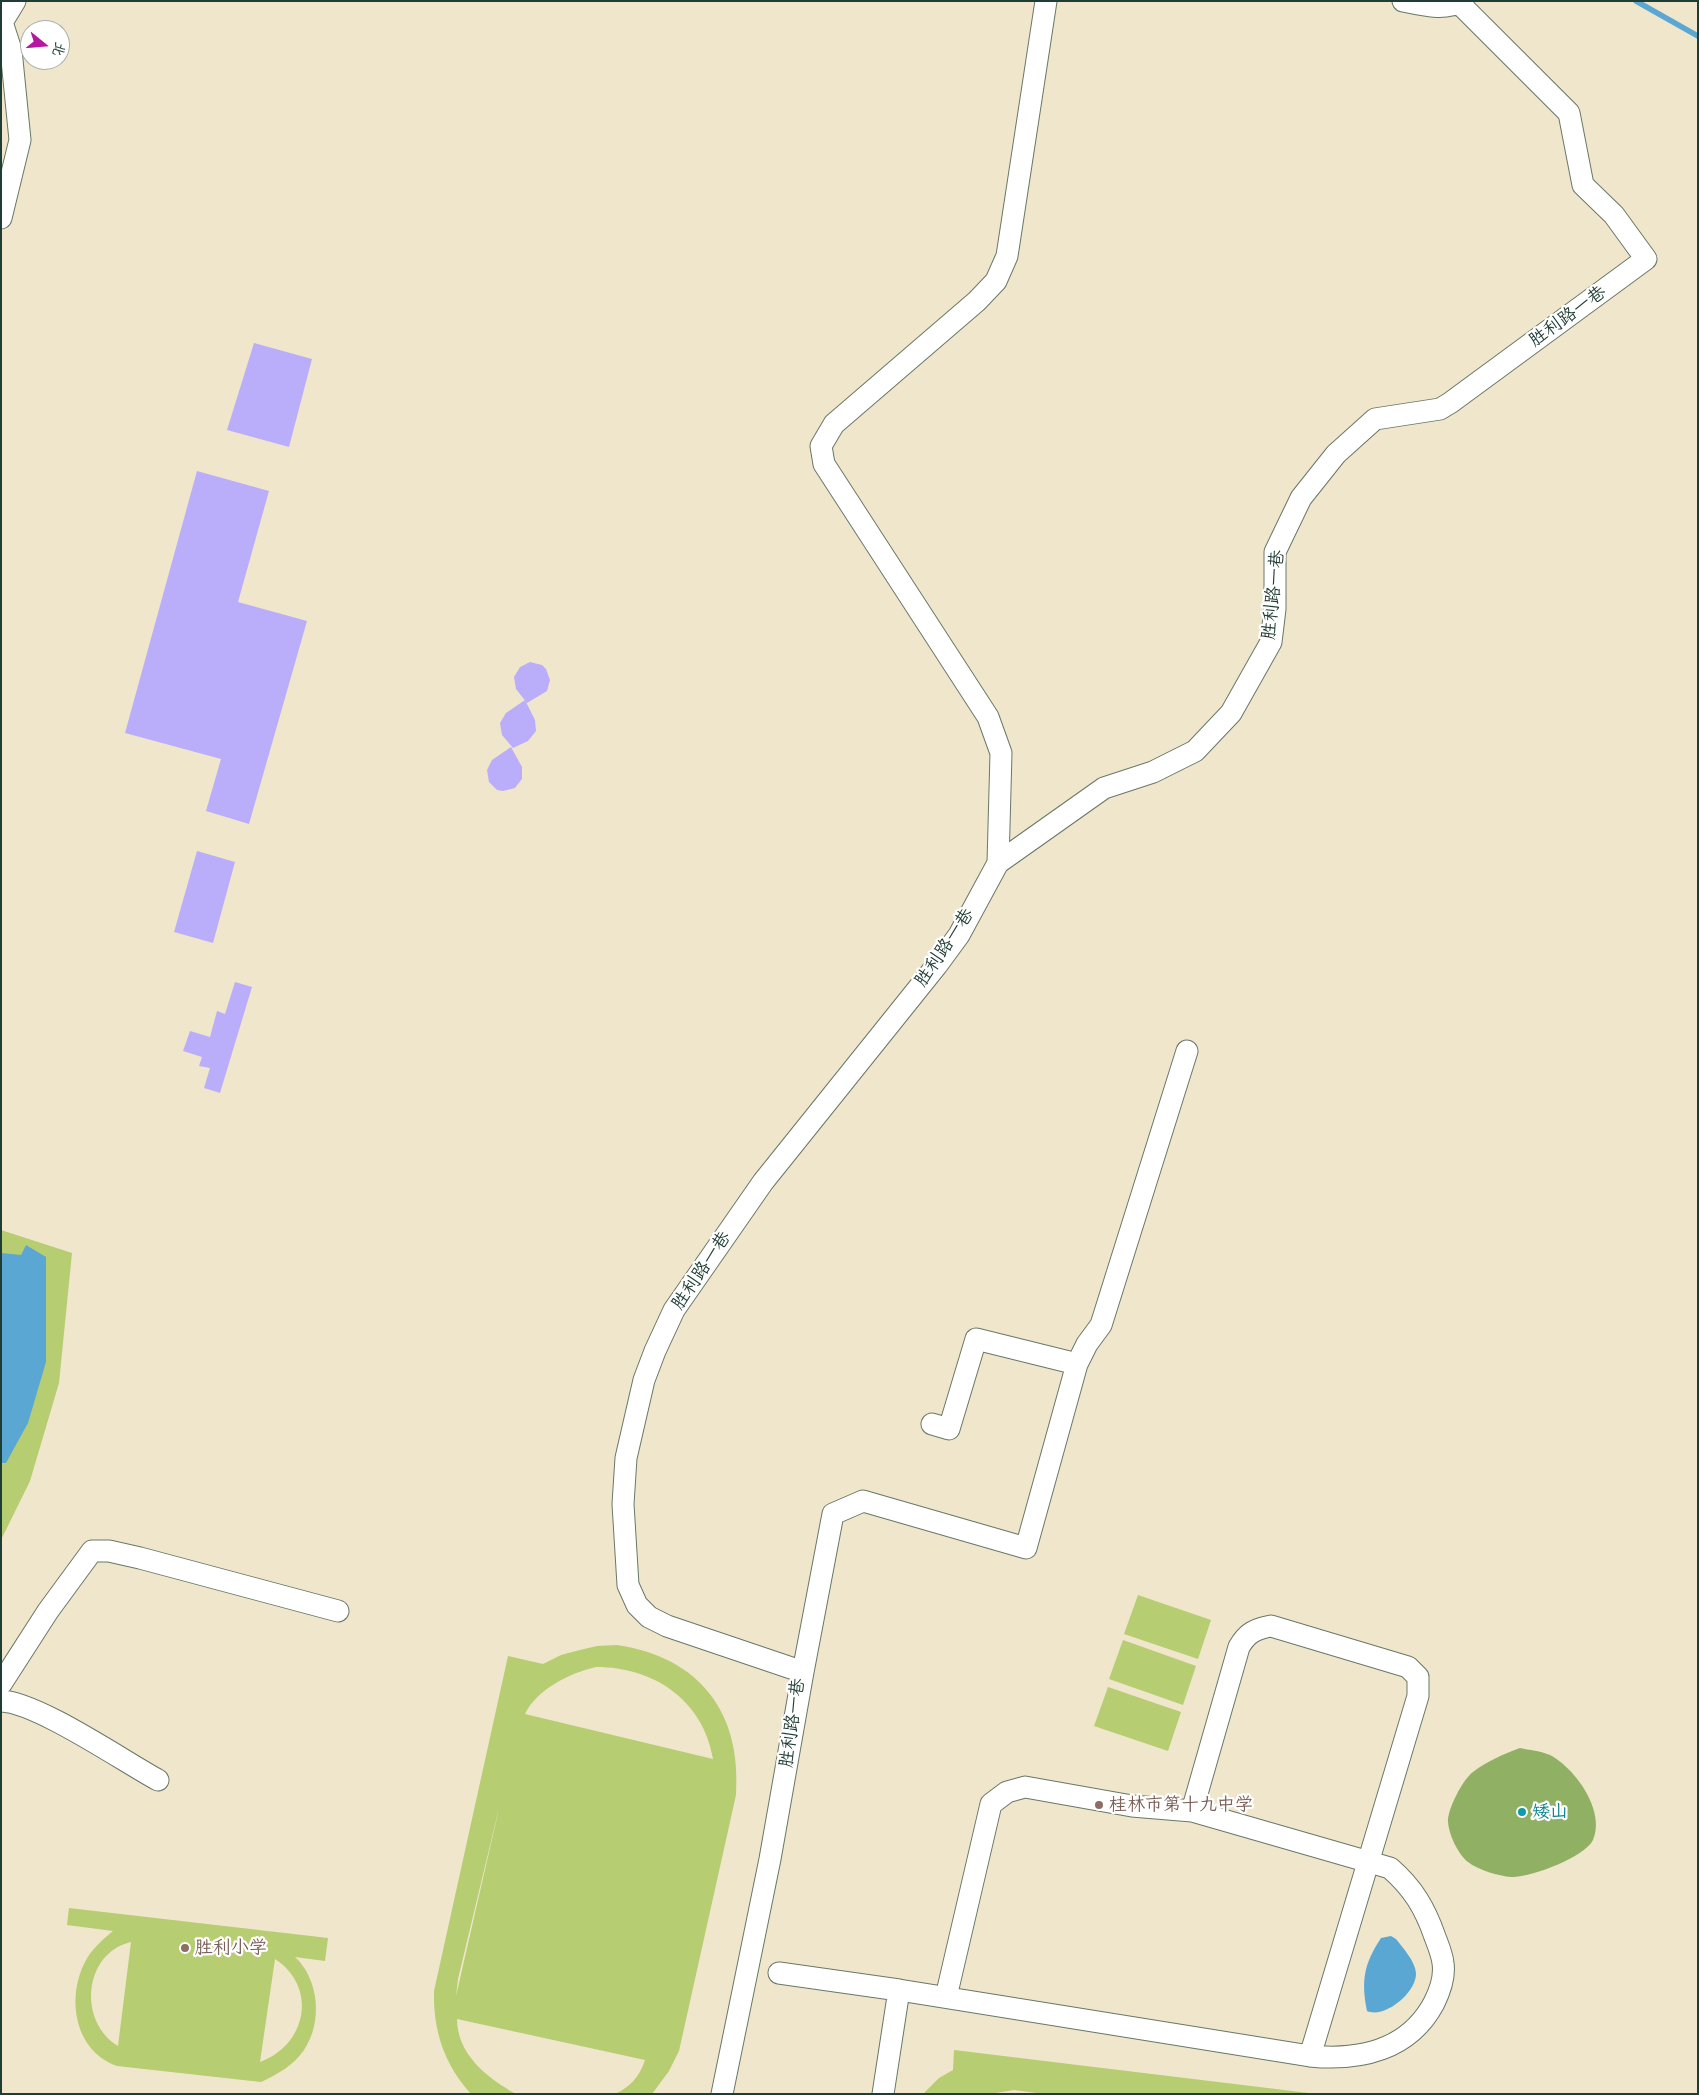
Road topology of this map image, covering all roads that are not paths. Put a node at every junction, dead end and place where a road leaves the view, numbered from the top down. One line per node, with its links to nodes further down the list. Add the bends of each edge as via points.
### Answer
1 (15, 1): 5 (street)
2 (1046, 1): 7 (street, via 1007,256 996,281 834,424 821,446 824,464 988,717 1001,752)
3 (1403, 1): 4 (street, via 1444,7)
4 (1461, 2): 7 (street, 胜利路一巷, via 1569,113 1583,185 1614,215 1646,260 1450,403 1440,409 1375,419 1336,454 1301,498 1274,552 1275,609 1270,642 1231,713 1195,751 1153,772 1104,788)
5 (2, 23): 6 (street, via 12,50 20,140)
6 (1, 218)
7 (998, 863): 12 (street, 胜利路一巷, via 937,966 763,1182 674,1310 647,1373 631,1435 623,1504 628,1585 637,1604 649,1617 667,1626)
8 (1187, 1051): 9 (street, via 1101,1325)
9 (1077, 1364): 10 (street, via 976,1339 948,1429); 12 (street, via 1026,1548 863,1501 833,1514)
10 (932, 1424)
11 (338, 1611): 13 (street, via 140,1558 92,1551 48,1610)
12 (803, 1672): 22 (street, 胜利路一巷, via 770,1859)
13 (1, 1684)
14 (1, 1701): 15 (street, via 51,1719)
15 (158, 1780)
16 (1192, 1811): 17 (street); 17 (street, via 1239,1648 1246,1636 1256,1629 1271,1626 1408,1667 1418,1677 1418,1696); 20 (street, via 1132,1806 1025,1787 1007,1792 991,1804)
17 (1367, 1861): 21 (street); 21 (street, via 1390,1868 1414,1890 1431,1926 1443,1963 1442,1981 1428,2015 1416,2030 1398,2041 1354,2057)
18 (779, 1973): 19 (street)
19 (898, 1990): 20 (street); 23 (street)
20 (946, 1997): 21 (street)
21 (1310, 2056)
22 (722, 2094)
23 (883, 2094)

